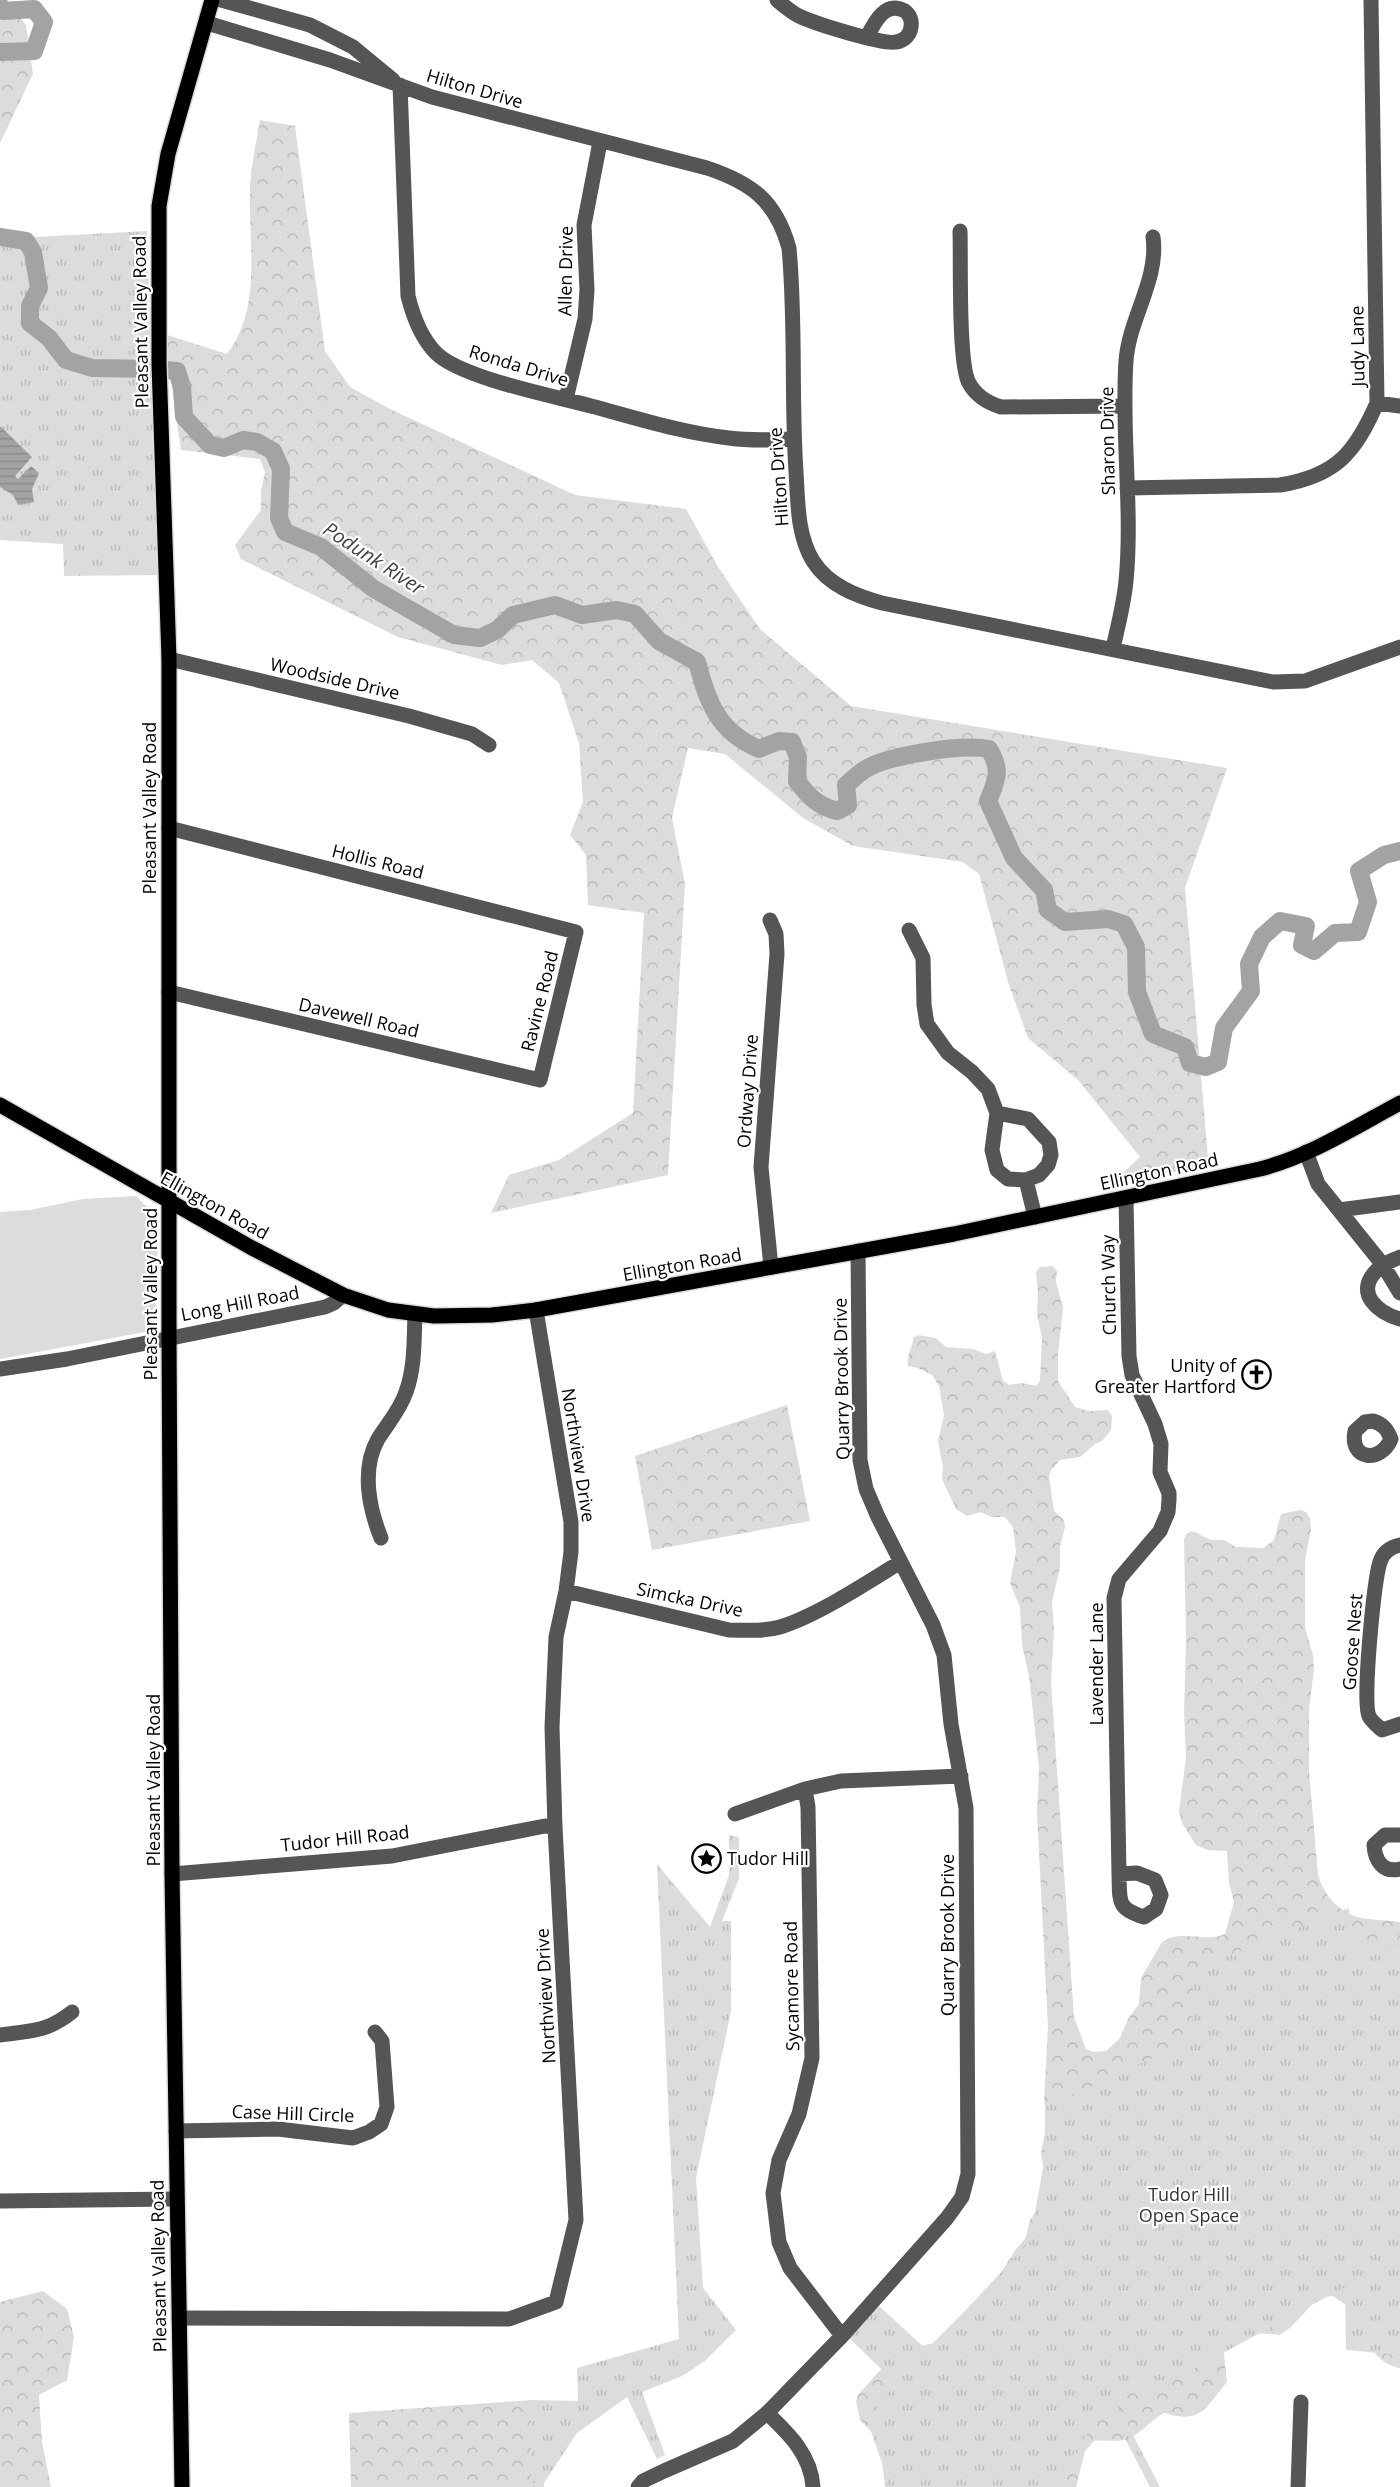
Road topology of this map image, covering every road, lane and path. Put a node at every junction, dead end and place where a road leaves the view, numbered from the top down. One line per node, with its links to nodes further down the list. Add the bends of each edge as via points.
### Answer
1 (212, 0): 5 (main road, Pleasant Valley Road)
2 (221, 0): 7 (street, Hilton Drive, via 310,25 353,46)
3 (777, 0): 6 (street, via 810,21)
4 (1371, 0): 12 (street, Judy Lane)
5 (207, 23): 7 (street, Hilton Drive); 19 (main road, Pleasant Valley Road, via 168,154 159,206 159,371)
6 (867, 37)
7 (400, 85): 8 (street, Hilton Drive); 11 (street, Ronda Drive, via 408,296 423,334 436,353 455,366)
8 (600, 142): 11 (street, Allen Drive, via 584,225 585,319); 15 (street, Hilton Drive, via 730,176 759,194 771,208 789,248)
9 (960, 231): 13 (street, via 965,373 968,383 982,398 1001,407)
10 (1153, 237): 13 (street, Sharon Drive, via 1154,266 1126,359)
11 (566, 399): 15 (street, Ronda Drive, via 710,435)
12 (1377, 403): 14 (street); 16 (street, Judy Lane, via 1347,456 1313,477 1280,484)
13 (1125, 406): 16 (street, Sharon Drive)
14 (1400, 406)
15 (794, 439): 18 (street, Hilton Drive, via 804,539 814,563 834,582 882,603)
16 (1127, 488): 18 (street, Sharon Drive, via 1126,581)
17 (1400, 646): 18 (street, Hilton Drive, via 1323,675 1289,683)
18 (1113, 648)
19 (169, 659): 20 (street, Woodside Drive, via 409,716 472,734); 21 (main road, Pleasant Valley Road)
20 (489, 745)
21 (169, 828): 24 (street, Hollis Road); 25 (main road, Pleasant Valley Road)
22 (770, 920): 40 (street, Ordway Drive, via 776,934 777,954 761,1167)
23 (909, 930): 29 (street, via 923,958 927,1024 948,1053 988,1089)
24 (576, 932): 26 (street, Ravine Road)
25 (168, 992): 26 (street, Davewell Road); 33 (main road, Pleasant Valley Road)
26 (540, 1080)
27 (1400, 1103): 30 (main road, Ellington Road)
28 (0, 1105): 33 (main road, Ellington Road)
29 (996, 1113): 31 (street, via 992,1150 997,1170 1008,1179); 31 (street, via 1028,1119 1049,1142 1048,1166)
30 (1306, 1152): 32 (main road, Ellington Road, via 1284,1163); 35 (street, via 1318,1184)
31 (1026, 1180): 36 (street)
32 (1126, 1198): 36 (main road, Ellington Road); 48 (street, Church Way, via 1129,1356 1132,1375 1161,1444)
33 (169, 1202): 42 (main road, Ellington Road); 46 (main road, Pleasant Valley Road)
34 (1400, 1202): 35 (street)
35 (1339, 1210): 39 (street)
36 (1035, 1217): 37 (main road, Ellington Road)
37 (858, 1251): 40 (main road, Ellington Road); 51 (street, Quarry Brook Drive, via 860,1460 866,1489)
38 (1400, 1257): 39 (street)
39 (1383, 1265): 41 (street); 45 (street, via 1373,1274 1369,1298 1378,1309)
40 (771, 1267): 43 (main road, Ellington Road)
41 (1400, 1293)
42 (343, 1295): 44 (main road, Ellington Road, via 388,1310); 46 (street, Long Hill Road, via 325,1307)
43 (536, 1310): 44 (main road, Ellington Road, via 492,1315); 52 (street, Northview Drive, via 571,1522)
44 (415, 1314): 49 (street, via 408,1386 371,1460 370,1503)
45 (1400, 1318)
46 (169, 1337): 47 (street, Long Hill Road); 60 (main road, Pleasant Valley Road)
47 (0, 1369)
48 (1160, 1472): 61 (street, Lavender Lane, via 1169,1492 1168,1512 1160,1531 1119,1579 1114,1598)
49 (381, 1538)
50 (1400, 1545): 53 (street, Goose Nest, via 1390,1547 1380,1560 1372,1607 1367,1696 1369,1716 1382,1730)
51 (899, 1563): 52 (street, Simcka Drive, via 809,1615 756,1631 729,1630); 54 (street, Quarry Brook Drive, via 933,1624 944,1655 951,1724)
52 (566, 1591): 57 (street, Northview Drive, via 556,1637 553,1683)
53 (1400, 1724)
54 (962, 1776): 55 (street, via 842,1781); 69 (street, Quarry Brook Drive, via 966,1808 968,2174 962,2196 947,2218)
55 (805, 1790): 56 (street); 69 (street, Sycamore Road, via 812,2058 799,2114 779,2160 773,2193 779,2242 790,2268)
56 (735, 1814)
57 (555, 1827): 60 (street, Tudor Hill Road, via 392,1856); 68 (street, Northview Drive, via 576,2220 556,2302 509,2319)
58 (1400, 1835): 59 (street, via 1385,1835 1374,1845 1380,1866 1392,1871)
59 (1400, 1869)
60 (172, 1874): 65 (main road, Pleasant Valley Road)
61 (1119, 1875)
62 (72, 2012): 64 (street, via 43,2029)
63 (375, 2032): 65 (street, Case Hill Circle, via 382,2042 387,2107 381,2124 369,2132 353,2138 278,2129)
64 (0, 2035)
65 (176, 2131): 66 (main road, Pleasant Valley Road)
66 (176, 2199): 67 (street); 68 (main road, Pleasant Valley Road)
67 (0, 2201)
68 (178, 2318): 72 (main road, Pleasant Valley Road)
69 (842, 2336): 71 (street, Quarry Brook Drive)
70 (1301, 2402): 75 (street)
71 (767, 2413): 73 (street, Quarry Brook Drive, via 733,2441 643,2481); 74 (street, via 797,2442 813,2477)
72 (182, 2487)
73 (638, 2487)
74 (813, 2487)
75 (1298, 2487)

